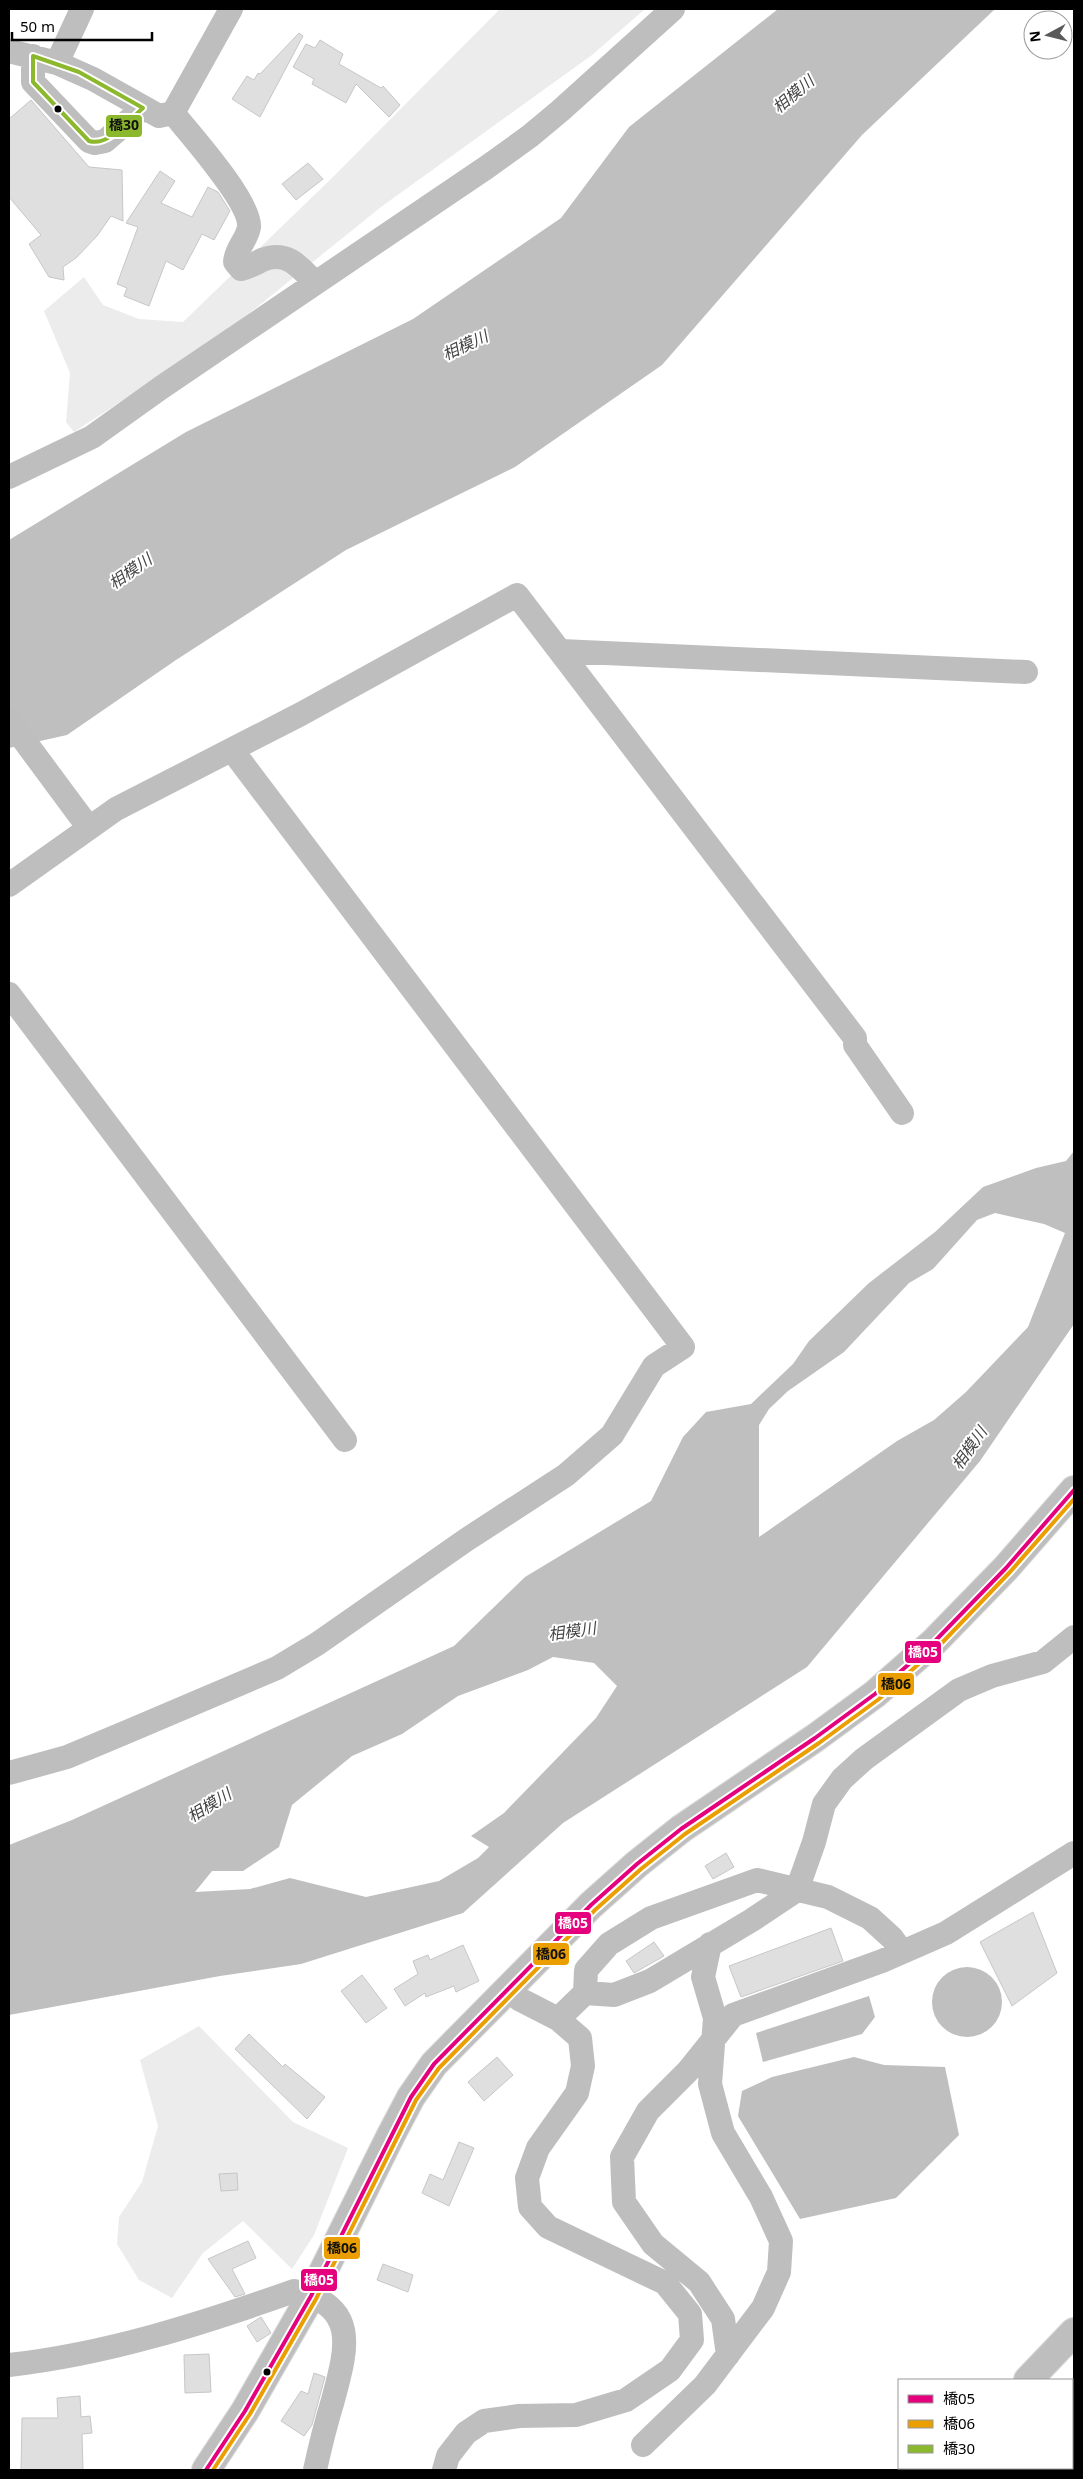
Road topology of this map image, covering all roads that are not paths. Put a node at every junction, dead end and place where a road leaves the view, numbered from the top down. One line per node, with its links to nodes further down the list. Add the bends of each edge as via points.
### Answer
1 (82, 9): 6 (street)
2 (232, 9): 8 (street)
3 (673, 9): 9 (street, via 602,76 530,136)
4 (9, 51): 5 (street)
5 (33, 56): 6 (street); 7 (street, via 33,82 89,141 99,144 105,141)
6 (57, 63): 7 (street, via 118,92)
7 (143, 108): 8 (street, via 159,116)
8 (173, 113): 9 (street, via 231,186 247,213 249,225 235,262 240,269 276,256 287,258)
9 (315, 284): 10 (street, via 92,437)
10 (9, 477)
11 (561, 651): 12 (street); 14 (street, via 517,595); 18 (street, via 855,1038 855,1045)
12 (1026, 672)
13 (9, 720): 15 (street)
14 (232, 750): 15 (street, via 116,809); 22 (street, via 683,1347 654,1366 612,1435 566,1475 317,1644 277,1668 138,1728 67,1757)
15 (83, 821): 16 (street)
16 (9, 885)
17 (9, 994): 19 (street)
18 (902, 1113)
19 (345, 1440)
20 (1074, 1490): 27 (main road, via 1006,1568 927,1648 867,1699 636,1864)
21 (1074, 1637): 24 (street, via 1043,1662 992,1676 959,1690 849,1772 824,1804)
22 (9, 1773)
23 (1074, 1853): 26 (street, via 946,1933)
24 (797, 1890): 25 (street); 26 (street, via 828,1897 870,1918); 28 (street, via 757,1880 651,1918 609,1944 586,1970)
25 (710, 1944): 28 (street, via 650,1981 614,1995); 30 (street, via 703,1977 715,2018)
26 (902, 1952): 30 (street, via 732,2015)
27 (508, 1987): 29 (street, via 519,1999); 31 (main road, via 434,2064 411,2097)
28 (585, 1994): 29 (street)
29 (558, 2019): 39 (street, via 580,2038 583,2066 577,2093 538,2148 527,2178 530,2208 548,2227 665,2283 690,2314 692,2340 670,2370 626,2400 576,2415 519,2416 484,2421 466,2433 448,2456)
30 (715, 2037): 33 (street, via 710,2084 723,2132 761,2197 781,2241 779,2272 766,2301); 33 (street, via 688,2071 648,2111 622,2157 624,2202 653,2244 699,2282 722,2319)
31 (311, 2296): 34 (street, via 294,2291 167,2334 46,2361); 37 (main road, via 245,2411); 38 (street, via 333,2310 343,2328 345,2354)
32 (1074, 2332): 35 (main road)
33 (728, 2355): 36 (street, via 706,2385)
34 (9, 2365)
35 (1029, 2379)
36 (643, 2445)
37 (206, 2470)
38 (314, 2470)
39 (444, 2470)

